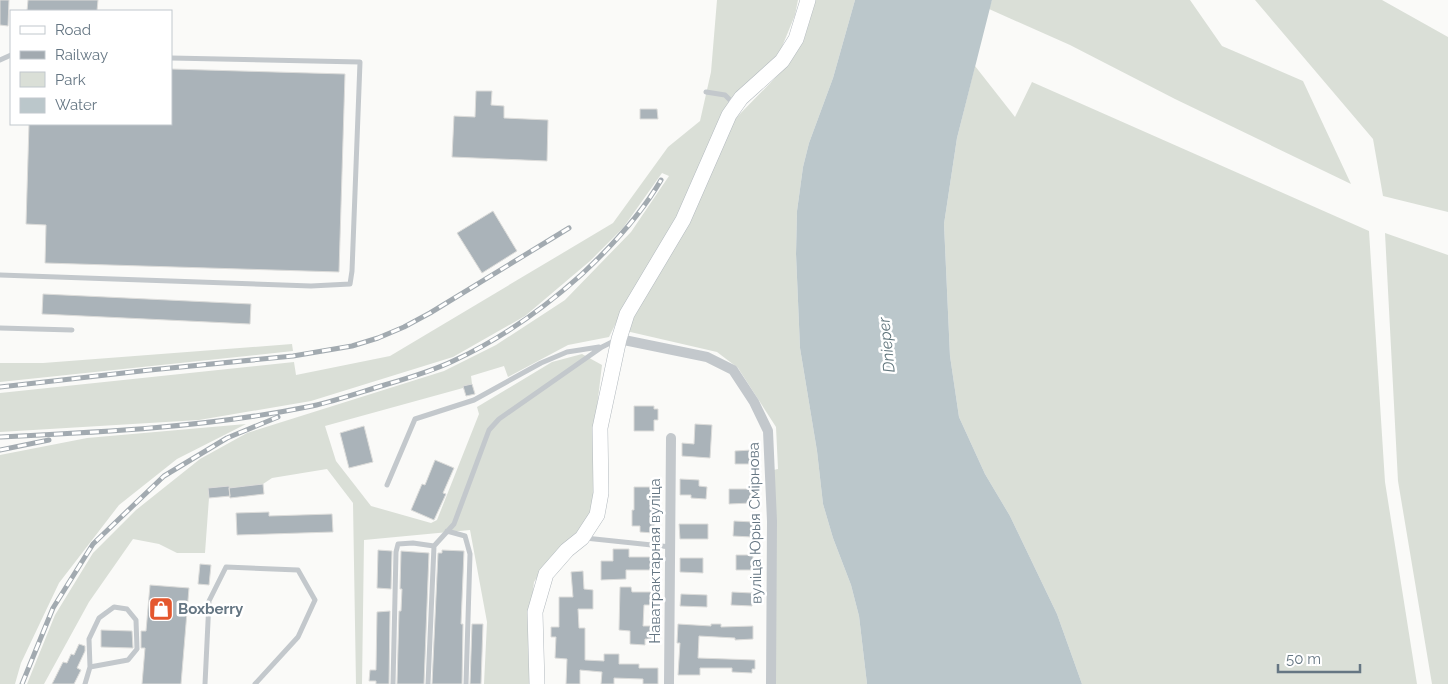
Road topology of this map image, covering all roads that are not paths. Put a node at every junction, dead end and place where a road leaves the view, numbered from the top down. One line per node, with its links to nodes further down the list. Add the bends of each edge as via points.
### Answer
1 (808, 0): 4 (street, via 796,39 782,61)
2 (172, 58): 5 (lane, via 360,62 350,284 310,286)
3 (706, 92): 4 (lane, via 726,95)
4 (735, 106): 8 (street, via 683,220 627,314)
5 (0, 275)
6 (0, 328): 7 (lane)
7 (72, 330)
8 (619, 339): 9 (lane); 13 (street, via 600,428 601,493 597,515); 25 (street, вуліца Юрыя Смірнова, via 707,356 734,370 768,431 772,521)
9 (602, 347): 11 (lane, via 566,352 474,400 414,419); 12 (lane, via 489,430 454,524)
10 (671, 438): 15 (street, Наватрактарная вуліца)
11 (386, 485)
12 (447, 531): 14 (lane); 22 (lane, via 465,536 470,554)
13 (582, 538): 15 (lane); 23 (street, via 566,550 546,574 535,612)
14 (434, 546): 20 (lane, via 398,544); 21 (lane)
15 (671, 547): 24 (street, Наватрактарная вуліца)
16 (90, 667): 16 (lane, via 89,639 99,618 114,607 127,609 136,620 137,649 128,660); 17 (lane)
17 (85, 684)
18 (205, 684): 19 (lane, via 209,600 226,567 298,570 316,600 298,637)
19 (255, 684)
20 (393, 684)
21 (428, 684)
22 (466, 684)
23 (537, 684)
24 (669, 684)
25 (771, 684)

